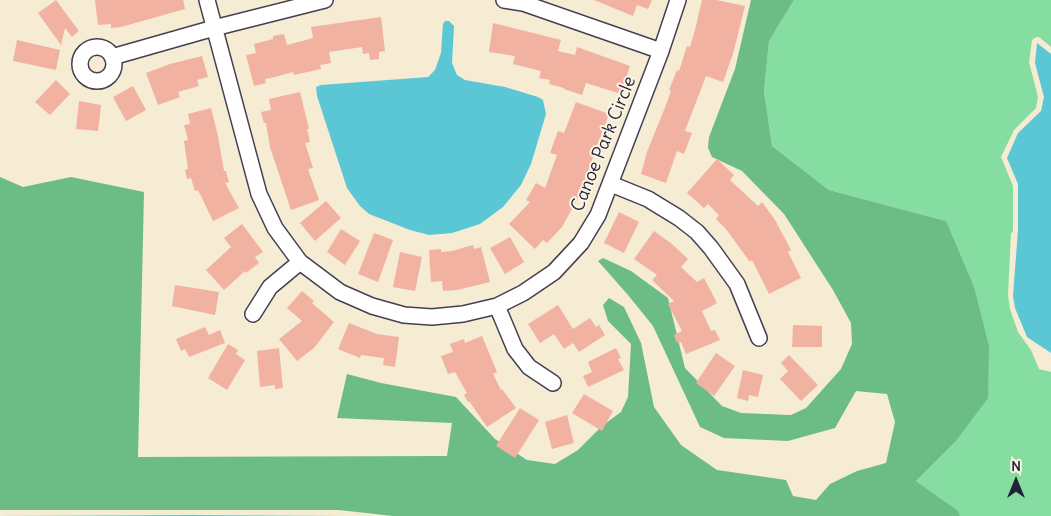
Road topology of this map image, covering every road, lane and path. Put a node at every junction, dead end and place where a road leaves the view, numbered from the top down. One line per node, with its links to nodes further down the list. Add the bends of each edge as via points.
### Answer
1 (207, 0): 5 (street, Canoe Park Circle)
2 (325, 0): 5 (street)
3 (504, 0): 6 (street, via 523,3)
4 (678, 0): 6 (street, Canoe Park Circle)
5 (214, 28): 7 (street); 9 (street, Canoe Park Circle, via 259,194 275,228)
6 (661, 51): 8 (street, Canoe Park Circle)
7 (112, 56)
8 (611, 184): 10 (street, Canoe Park Circle, via 586,236 554,272); 12 (street, via 648,200 697,232 737,284)
9 (300, 262): 10 (street, Canoe Park Circle, via 340,292 404,315 432,318); 11 (street, via 270,287)
10 (497, 306): 13 (street, via 515,349 528,367)
11 (253, 314)
12 (758, 338)
13 (553, 383)

